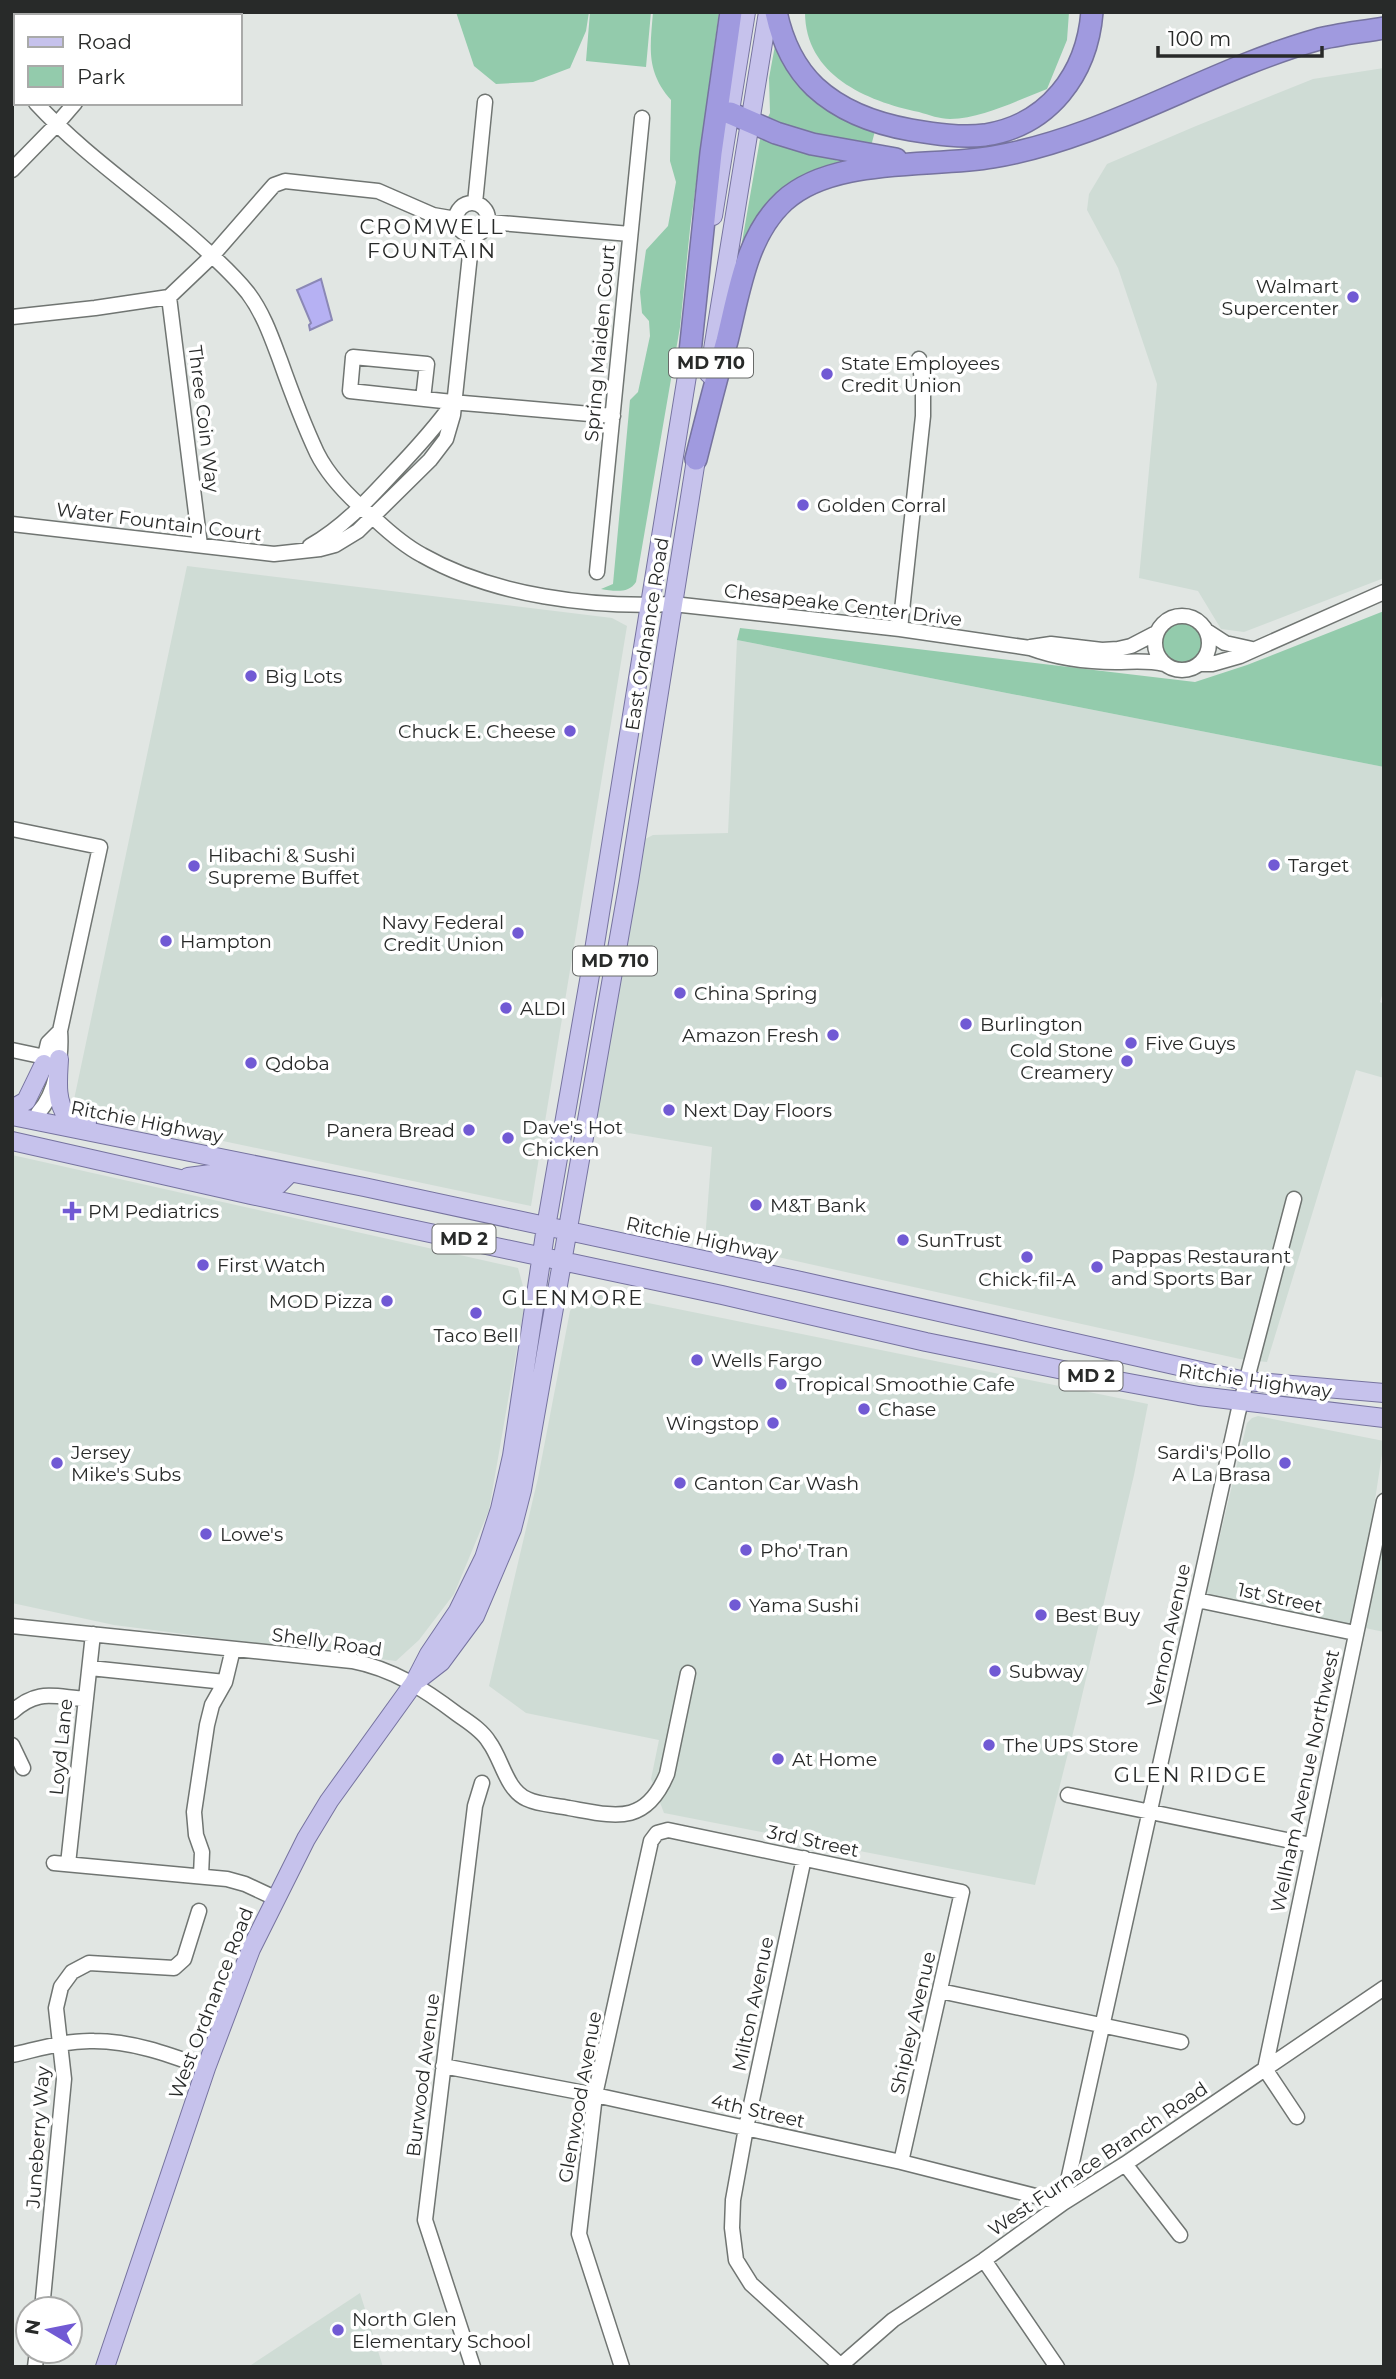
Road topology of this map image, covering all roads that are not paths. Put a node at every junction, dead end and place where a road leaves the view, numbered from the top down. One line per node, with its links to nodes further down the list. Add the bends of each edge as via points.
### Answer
1 (731, 12): 25 (highway, via 710,153)
2 (746, 12): 10 (main road, East Ordnance Road / MD 710)
3 (768, 12): 12 (main road, East Ordnance Road / MD 710)
4 (776, 12): 5 (highway, via 793,60 814,86 835,102 895,127 966,136 1023,123 1064,90 1086,51)
5 (1091, 12)
6 (1384, 28): 14 (highway, via 1317,39 1067,139 993,157)
7 (485, 102): 16 (street)
8 (38, 105): 13 (street, Chesapeake Center Drive)
9 (73, 105): 13 (street)
10 (730, 113): 12 (highway); 25 (main road, East Ordnance Road / MD 710)
11 (642, 118): 19 (street, Spring Maiden Court)
12 (750, 122): 14 (highway, via 812,144); 29 (main road, East Ordnance Road / MD 710)
13 (57, 125): 15 (street); 21 (street, Chesapeake Center Drive)
14 (918, 163): 29 (highway, via 821,178 783,201 763,226 747,263)
15 (14, 164)
16 (475, 203): 17 (street, via 460,209); 18 (street, via 484,208)
17 (456, 219): 20 (street, via 462,232); 21 (street, via 433,215 378,191 285,181 274,185)
18 (489, 222): 19 (street); 20 (street)
19 (630, 234): 28 (street, Spring Maiden Court)
20 (472, 236): 27 (street, Water Fountain Court)
21 (212, 256): 22 (street); 30 (street, Chesapeake Center Drive, via 255,303 319,456)
22 (169, 297): 23 (street); 33 (street, Three Coin Way)
23 (12, 317)
24 (919, 359): 39 (street, via 923,416)
25 (689, 362): 38 (main road, East Ordnance Road / MD 710)
26 (423, 399): 26 (street, via 350,391 353,357 427,364); 27 (street)
27 (454, 402): 28 (street); 30 (street, Water Fountain Court); 31 (street, Water Fountain Court, via 446,439)
28 (613, 416): 35 (street, Spring Maiden Court)
29 (696, 459): 37 (main road, East Ordnance Road / MD 710)
30 (360, 508): 31 (street, Chesapeake Center Drive); 34 (street, Water Fountain Court, via 328,537)
31 (372, 517): 34 (street, Water Fountain Court, via 335,545); 38 (street, Chesapeake Center Drive, via 421,555 472,578 535,594)
32 (12, 524): 33 (street, Water Fountain Court)
33 (200, 545): 34 (street, Water Fountain Court, via 274,554)
34 (302, 551)
35 (597, 572)
36 (1384, 592): 43 (street)
37 (673, 604): 38 (street, Chesapeake Center Drive); 39 (street, Chesapeake Center Drive); 58 (main road, East Ordnance Road / MD 710)
38 (650, 605): 57 (main road, East Ordnance Road / MD 710)
39 (900, 629): 42 (street, Chesapeake Center Drive)
40 (1208, 632): 41 (street, via 1193,617 1178,615); 43 (street, via 1225,643); 45 (street, via 1210,646)
41 (1156, 633): 42 (street, via 1118,649 1051,644); 44 (street, via 1156,650)
42 (1030, 648): 44 (street, via 1050,656)
43 (1252, 649): 45 (street)
44 (1164, 664): 45 (street, via 1180,670)
45 (1199, 664)
46 (12, 829): 48 (street, via 100,847 60,1031 61,1046)
47 (12, 1050): 48 (street)
48 (49, 1060): 49 (main road, via 26,1101); 51 (street, via 49,1102); 52 (main road, via 67,1117 109,1127)
49 (12, 1109)
50 (12, 1116): 51 (main road, Ritchie Highway / MD 2)
51 (37, 1117): 52 (main road, Ritchie Highway / MD 2)
52 (128, 1140): 54 (main road, Ritchie Highway / MD 2)
53 (12, 1141): 55 (main road, Ritchie Highway / MD 2)
54 (290, 1173): 55 (main road, via 278,1185 211,1174); 57 (main road, Ritchie Highway / MD 2)
55 (177, 1178): 59 (main road, Ritchie Highway / MD 2)
56 (1294, 1199): 61 (street, Vernon Avenue)
57 (546, 1227): 58 (main road, Ritchie Highway / MD 2); 59 (main road, East Ordnance Road / MD 710)
58 (568, 1232): 60 (main road, East Ordnance Road / MD 710); 61 (main road, Ritchie Highway / MD 2)
59 (543, 1256): 60 (main road, Ritchie Highway / MD 2); 74 (main road, West Ordnance Road, via 500,1508 484,1558 458,1611)
60 (563, 1261): 63 (main road, Ritchie Highway / MD 2, via 934,1344); 74 (main road, West Ordnance Road, via 512,1529 474,1616 441,1662)
61 (1245, 1381): 62 (main road, Ritchie Highway / MD 2); 63 (street, Vernon Avenue)
62 (1384, 1393)
63 (1240, 1402): 64 (main road, Ritchie Highway / MD 2); 66 (street, Vernon Avenue)
64 (1384, 1418)
65 (1384, 1501): 68 (street, Wellham Avenue Northwest)
66 (1197, 1600): 68 (street, 1st Street); 81 (street, Vernon Avenue)
67 (12, 1626): 69 (street, Shelly Road)
68 (1355, 1633): 83 (street, Wellham Avenue Northwest)
69 (93, 1634): 70 (street, Shelly Road); 71 (street, Loyd Lane)
70 (233, 1649): 73 (street); 74 (street, Shelly Road, via 370,1664)
71 (90, 1668): 73 (street); 75 (street, Loyd Lane)
72 (688, 1673): 74 (street, Shelly Road, via 662,1787 642,1809 614,1816 527,1800 514,1790 489,1741)
73 (225, 1682): 85 (street, via 207,1725 194,1812 202,1852)
74 (414, 1683): 87 (main road, West Ordnance Road, via 329,1801)
75 (86, 1699): 76 (street, via 38,1696); 85 (street, Loyd Lane, via 61,1863)
76 (12, 1712)
77 (12, 1745): 78 (street)
78 (23, 1768)
79 (482, 1783): 95 (street, Burwood Avenue, via 475,1806)
80 (1068, 1795): 81 (street)
81 (1150, 1812): 83 (street); 91 (street, Vernon Avenue)
82 (657, 1833): 84 (street, 3rd Street, via 668,1830); 98 (street, Glenwood Avenue, via 651,1842)
83 (1311, 1845): 97 (street, Wellham Avenue Northwest)
84 (804, 1858): 86 (street, 3rd Street); 100 (street, Milton Avenue)
85 (201, 1876): 87 (street, via 245,1884)
86 (962, 1892): 90 (street, Shipley Avenue)
87 (275, 1898): 96 (main road, West Ordnance Road)
88 (199, 1911): 93 (street, Juneberry Way, via 184,1959 174,1968 100,1962 72,1972 61,1987 56,2008)
89 (1384, 1988): 97 (street, West Furnace Branch Road)
90 (940, 1991): 91 (street); 101 (street, Shipley Avenue)
91 (1102, 2025): 92 (street); 103 (street, Vernon Avenue)
92 (1181, 2042)
93 (62, 2044): 94 (street); 96 (street, via 92,2040 123,2043); 106 (street, Juneberry Way, via 64,2079)
94 (12, 2054)
95 (443, 2066): 98 (street, 4th Street); 109 (street, Burwood Avenue, via 425,2220)
96 (206, 2067): 108 (main road, West Ordnance Road)
97 (1265, 2069): 99 (street); 102 (street, West Furnace Branch Road)
98 (596, 2095): 100 (street, 4th Street); 110 (street, Glenwood Avenue, via 579,2234)
99 (1297, 2117)
100 (746, 2128): 101 (street, 4th Street); 107 (street, Milton Avenue, via 733,2200 736,2260 751,2284)
101 (901, 2162): 103 (street, 4th Street)
102 (1125, 2164): 103 (street, West Furnace Branch Road); 104 (street)
103 (1063, 2203): 105 (street, West Furnace Branch Road)
104 (1181, 2235)
105 (984, 2260): 107 (street, West Furnace Branch Road, via 893,2320); 111 (street)
106 (43, 2295)
107 (839, 2366)
108 (105, 2367)
109 (473, 2367)
110 (622, 2367)
111 (1057, 2367)

